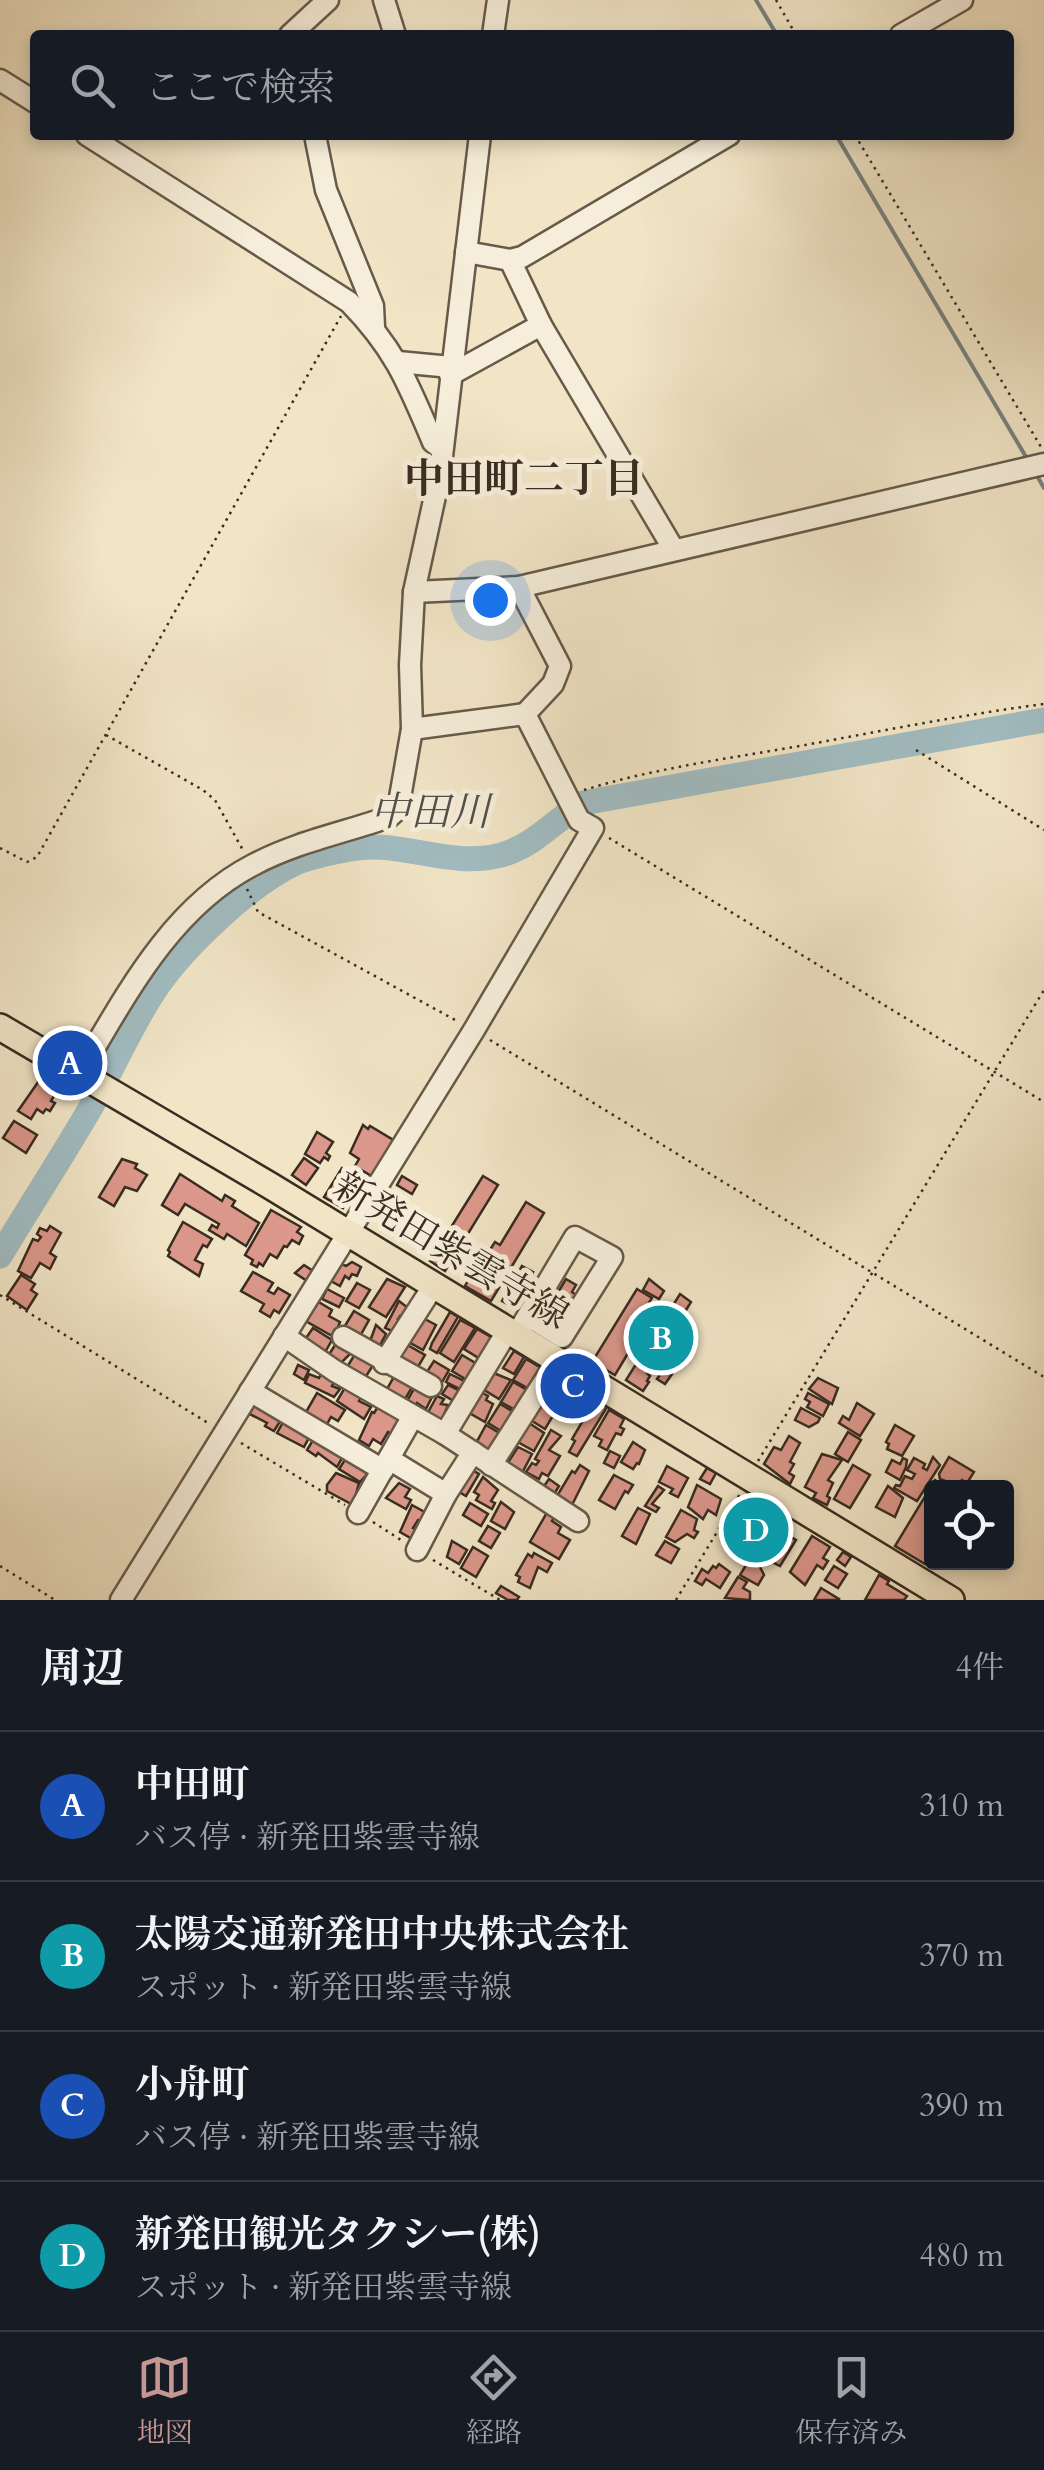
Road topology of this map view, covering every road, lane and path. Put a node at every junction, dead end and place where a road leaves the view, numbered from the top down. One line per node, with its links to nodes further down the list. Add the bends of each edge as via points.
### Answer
1 (328, 0): 6 (street)
2 (384, 0): 7 (street)
3 (498, 0): 8 (street)
4 (776, 0): 9 (path)
5 (962, 0): 10 (street)
6 (295, 30)
7 (393, 30)
8 (494, 30)
9 (793, 30)
10 (910, 30)
11 (0, 80): 12 (street)
12 (30, 99)
13 (95, 140): 20 (street)
14 (316, 140): 22 (street, via 326,190 373,306)
15 (479, 140): 18 (street)
16 (721, 140): 19 (street)
17 (858, 140): 26 (path)
18 (466, 252): 19 (street); 24 (street)
19 (510, 260): 21 (street)
20 (350, 302): 22 (street); 33 (path)
21 (541, 325): 24 (street); 27 (street)
22 (374, 327): 23 (street)
23 (398, 362): 24 (street); 25 (street)
24 (451, 371): 25 (street)
25 (442, 449): 29 (street)
26 (1042, 459): 27 (street, via 1006,476)
27 (674, 550): 28 (street)
28 (519, 587): 29 (street); 31 (street, via 560,666)
29 (414, 592): 32 (street)
30 (1044, 704): 35 (path, via 630,778 584,790)
31 (525, 714): 32 (street); 35 (street)
32 (412, 729): 38 (street, via 404,788 389,817 304,842)
33 (104, 734): 37 (path, via 37,857 27,862); 38 (path, via 215,800)
34 (916, 750): 36 (path)
35 (578, 813): 40 (street); 42 (path)
36 (1044, 830)
37 (0, 848)
38 (247, 874): 40 (path, via 258,912); 43 (street, via 209,896 171,932 136,978)
39 (1044, 990): 42 (path)
40 (474, 1030): 45 (street); 46 (path)
41 (3, 1034): 43 (main road)
42 (994, 1072): 44 (path); 46 (path)
43 (82, 1076): 45 (main road, 新発田紫雲寺線)
44 (1044, 1102)
45 (348, 1232): 47 (main road, 新発田紫雲寺線); 50 (street)
46 (872, 1272): 54 (path); 63 (path)
47 (434, 1285): 49 (main road, 新発田紫雲寺線); 53 (street)
48 (0, 1295): 58 (path)
49 (518, 1327): 49 (street, via 575,1237 612,1257 562,1337); 52 (main road, 新発田紫雲寺線); 59 (street)
50 (284, 1336): 56 (street); 57 (street)
51 (343, 1337): 53 (street)
52 (558, 1360): 62 (street); 63 (main road, 新発田紫雲寺線)
53 (384, 1363): 55 (street)
54 (1044, 1377)
55 (430, 1386)
56 (250, 1391): 58 (street); 61 (street)
57 (413, 1416): 59 (street); 61 (street)
58 (224, 1432): 70 (street)
59 (445, 1434): 60 (street)
60 (473, 1452): 62 (street); 64 (street)
61 (386, 1464): 64 (street); 65 (street)
62 (491, 1465): 66 (street)
63 (749, 1476): 71 (path); 72 (main road, 新発田紫雲寺線)
64 (446, 1494): 67 (street)
65 (358, 1513)
66 (578, 1522)
67 (418, 1550)
68 (0, 1566): 69 (path)
69 (55, 1600)
70 (121, 1600)
71 (676, 1600)
72 (951, 1600)

